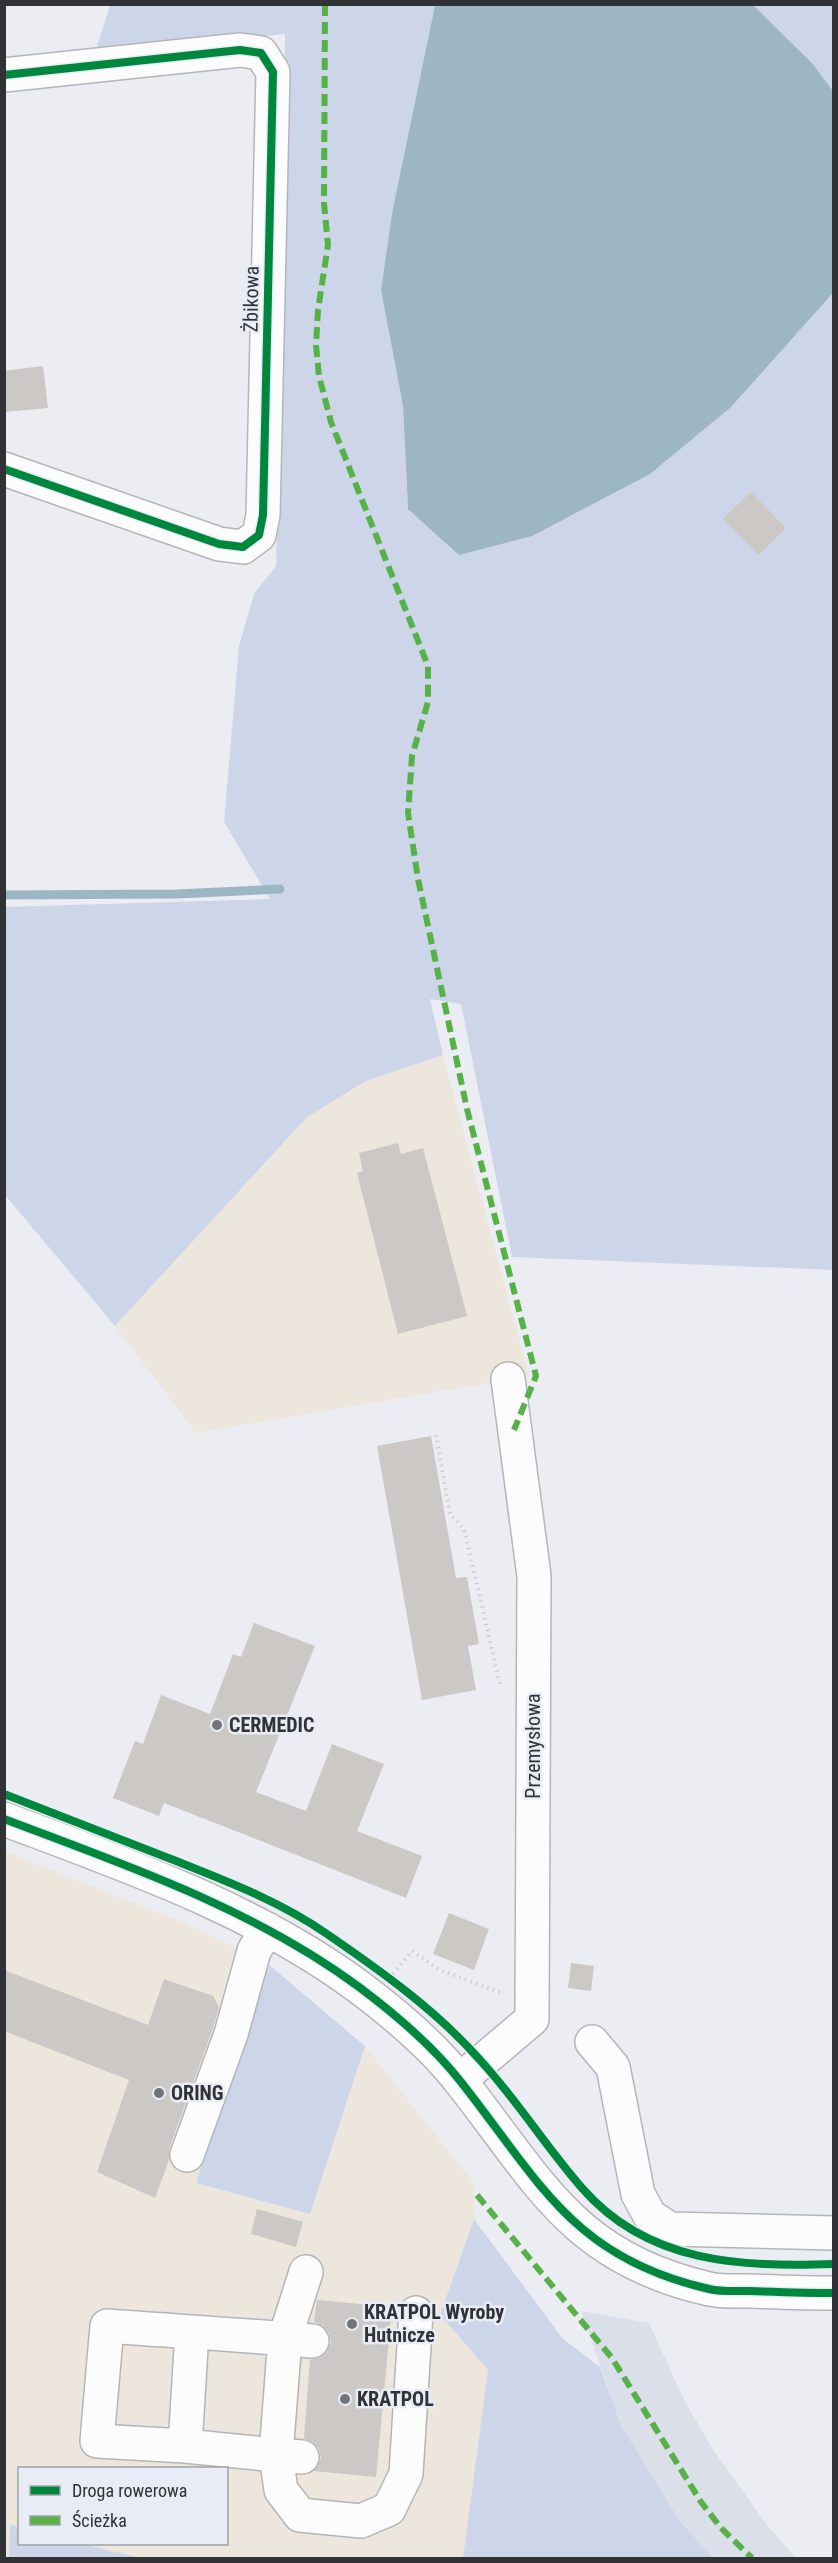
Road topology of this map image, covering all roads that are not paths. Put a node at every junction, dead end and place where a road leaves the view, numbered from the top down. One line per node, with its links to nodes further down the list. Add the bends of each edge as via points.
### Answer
1 (4, 75): 2 (street, Żbikowa, via 240,50 261,53 273,72 263,515 259,535 243,547 219,544)
2 (4, 469)
3 (508, 1379): 7 (street, Przemysłowa, via 534,1576 532,2019)
4 (4, 1819): 5 (street, via 210,1901)
5 (267, 1929): 7 (street, via 359,1987 408,2028); 8 (street, via 254,1951 231,2034)
6 (592, 2042): 9 (street, via 613,2067 638,2194 650,2216 670,2229)
7 (460, 2080): 11 (street, via 545,2193 591,2237 620,2256 655,2273 713,2290)
8 (187, 2155)
9 (834, 2233)
10 (306, 2272): 14 (street)
11 (834, 2293)
12 (416, 2313): 16 (street, via 405,2474 389,2509 361,2521 300,2515 281,2490)
13 (192, 2332): 14 (street); 15 (street); 15 (street, via 107,2326 97,2441)
14 (298, 2339): 16 (street)
15 (185, 2446): 16 (street)
16 (289, 2456)

